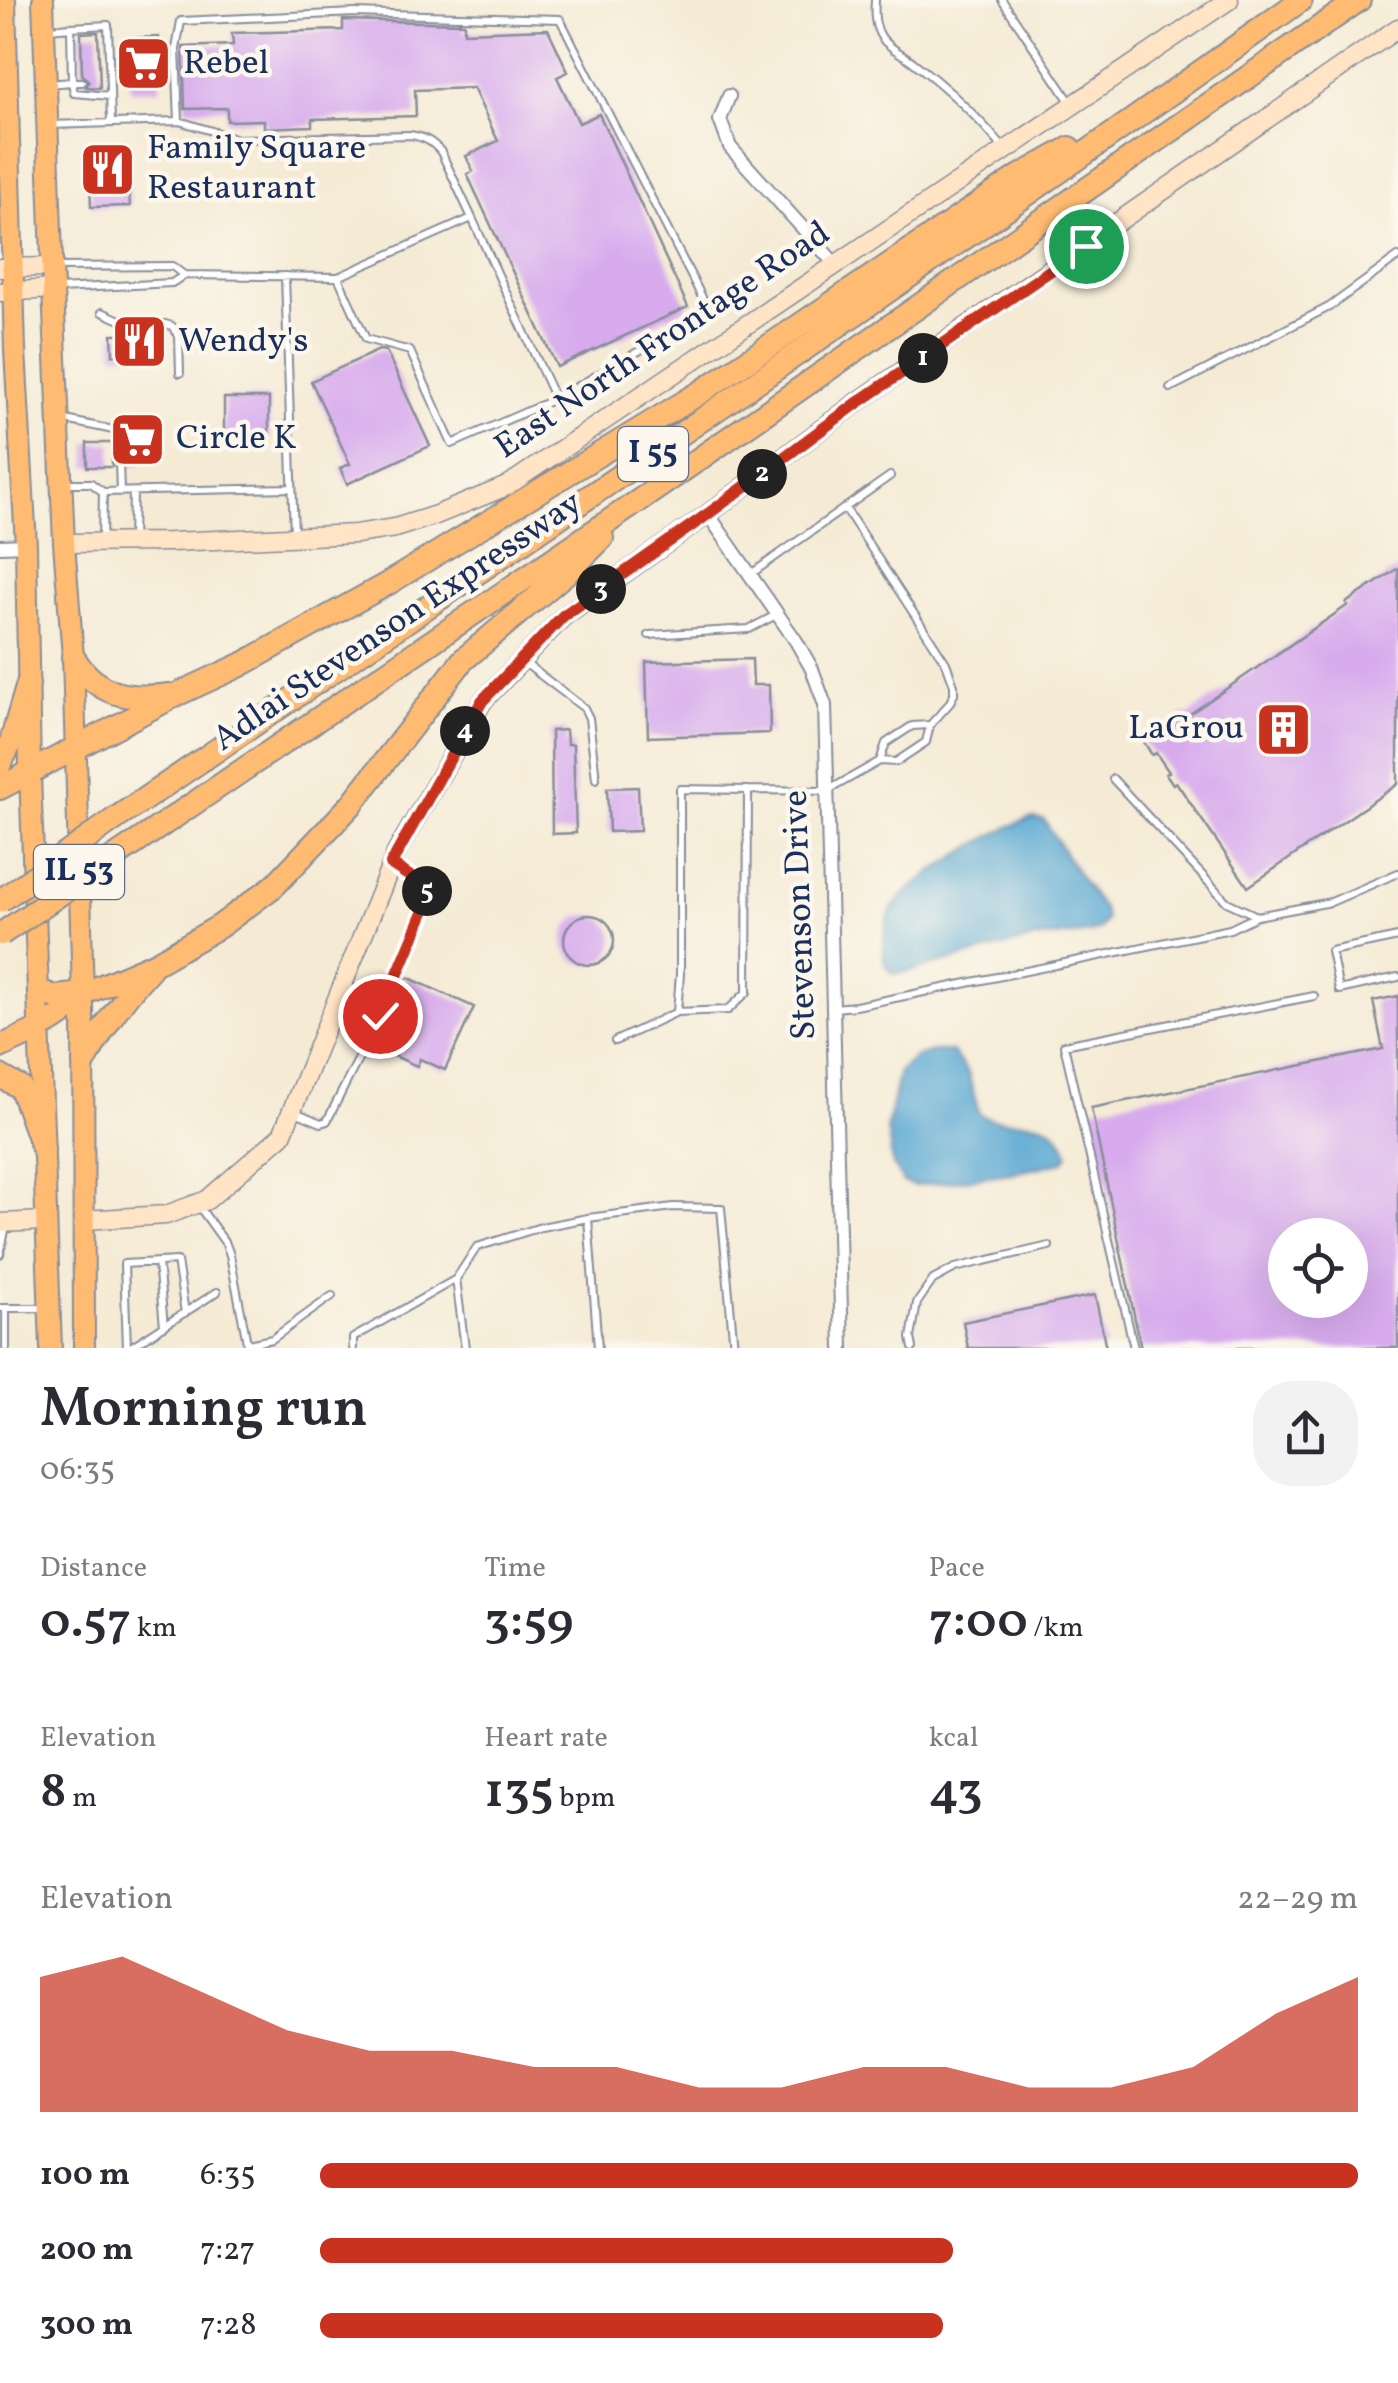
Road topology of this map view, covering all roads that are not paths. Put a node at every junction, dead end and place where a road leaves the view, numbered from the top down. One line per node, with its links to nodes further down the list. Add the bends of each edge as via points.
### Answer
1 (5, 0): 11 (main road, IL 53)
2 (44, 0): 10 (main road, IL 53)
3 (875, 0): 24 (lane, via 882,38)
4 (1002, 0): 20 (lane)
5 (1230, 0): 20 (street, East North Frontage Road)
6 (1301, 0): 16 (highway, Adlai Stevenson Expressway / I 55)
7 (1359, 0): 46 (highway, Adlai Stevenson Expressway / I 55)
8 (71, 27): 10 (lane); 13 (lane, via 108,26); 14 (lane)
9 (1398, 28): 48 (street)
10 (44, 29): 17 (main road, IL 53)
11 (3, 32): 29 (main road, IL 53)
12 (100, 81): 13 (lane)
13 (110, 81): 18 (lane)
14 (72, 82): 15 (lane); 17 (lane); 18 (lane, via 74,93)
15 (82, 82)
16 (1186, 82): 61 (highway, via 1020,176 701,392 387,584); 74 (highway, Adlai Stevenson Expressway / I 55, bridge)
17 (46, 84): 23 (main road, IL 53)
18 (110, 96): 22 (lane)
19 (728, 96): 27 (street, via 720,120 730,147)
20 (1073, 106): 24 (street, East North Frontage Road)
21 (179, 121): 22 (lane); 25 (lane, via 238,139 422,136 442,152); 38 (lane, via 181,21 354,13 560,19 709,311)
22 (111, 123): 23 (lane)
23 (47, 125): 28 (main road, IL 53)
24 (1006, 151): 27 (street, East North Frontage Road)
25 (472, 218): 32 (lane); 38 (lane)
26 (1398, 257): 37 (lane, via 1330,307)
27 (836, 264): 49 (street, East North Frontage Road, via 507,486 395,528)
28 (52, 266): 29 (street); 30 (lane, via 172,266); 33 (main road, IL 53)
29 (6, 268): 34 (main road, IL 53)
30 (184, 275): 31 (lane); 33 (lane, via 172,283)
31 (285, 276): 32 (lane); 42 (lane)
32 (338, 276): 38 (lane, via 366,338 410,351 452,444)
33 (53, 289): 34 (street); 39 (main road, IL 53)
34 (7, 292): 53 (main road, IL 53)
35 (102, 312): 36 (lane, via 129,324 172,326 179,336)
36 (180, 373)
37 (1170, 388)
38 (555, 399)
39 (59, 418): 41 (main road, IL 53); 44 (lane, via 118,431)
40 (890, 476): 47 (lane)
41 (62, 483): 43 (lane, via 90,483); 50 (main road, IL 53)
42 (292, 488): 45 (lane); 49 (lane)
43 (103, 492): 44 (lane); 51 (lane)
44 (120, 492): 45 (lane)
45 (134, 492): 52 (lane)
46 (640, 500): 76 (highway, Adlai Stevenson Expressway / I 55, bridge); 78 (highway, via 463,660 351,805 274,886)
47 (845, 508): 55 (lane); 62 (lane, via 952,678 954,694)
48 (708, 514): 55 (street, Stevenson Drive); 59 (street, via 563,616)
49 (294, 537): 52 (street, East North Frontage Road)
50 (64, 542): 51 (street, East North Frontage Road); 58 (main road, IL 53)
51 (102, 542): 52 (street, East North Frontage Road)
52 (132, 542)
53 (26, 544): 54 (street); 60 (main road, IL 53)
54 (0, 546)
55 (750, 574): 56 (street, Stevenson Drive)
56 (778, 615): 57 (lane, via 748,629); 71 (street, Stevenson Drive, via 812,669 825,706)
57 (649, 634)
58 (73, 657): 61 (highway, via 113,694); 63 (main road, IL 53)
59 (522, 660): 68 (lane, via 584,708); 72 (street, via 482,701)
60 (28, 684): 65 (highway); 66 (main road, IL 53)
61 (178, 694): 63 (highway)
62 (930, 725): 64 (lane, via 912,726 886,743); 64 (lane, via 926,742 896,762)
63 (75, 750): 66 (highway); 81 (main road, IL 53)
64 (880, 762): 71 (lane)
65 (0, 764)
66 (30, 774): 69 (highway); 80 (main road, IL 53)
67 (1113, 779): 75 (lane, via 1227,902)
68 (596, 780)
69 (0, 788)
70 (748, 790): 71 (lane); 84 (lane, via 747,992 728,1010); 84 (lane, via 680,789)
71 (827, 791): 83 (street, Stevenson Drive)
72 (391, 864): 90 (street); 90 (lane, via 426,887 422,918 327,1121)
73 (1398, 873): 75 (lane, via 1331,902)
74 (0, 900)
75 (1257, 916): 83 (lane, via 1230,929)
76 (0, 934)
77 (1398, 937): 79 (lane, via 1331,951 1338,990)
78 (156, 962): 81 (highway); 88 (highway, via 102,1028)
79 (1398, 977)
80 (39, 991): 81 (highway); 85 (main road, IL 53)
81 (83, 994): 85 (highway); 88 (main road, IL 53)
82 (1314, 996): 118 (lane, via 1064,1045)
83 (833, 1008): 116 (street, Stevenson Drive)
84 (677, 1012): 86 (lane)
85 (40, 1028): 87 (highway); 91 (main road, IL 53)
86 (615, 1041)
87 (0, 1047)
88 (84, 1063): 95 (main road, IL 53)
89 (0, 1076): 91 (highway, via 20,1088)
90 (292, 1111): 92 (street, via 282,1135)
91 (43, 1150): 94 (main road, IL 53)
92 (198, 1204): 95 (street, via 166,1216); 107 (lane, via 230,1255)
93 (588, 1218): 100 (lane, via 477,1247); 114 (lane); 115 (lane, via 721,1208)
94 (46, 1220): 96 (street); 104 (main road, IL 53)
95 (84, 1220): 110 (main road, IL 53)
96 (3, 1223): 98 (lane)
97 (1049, 1246): 117 (lane, via 954,1268 933,1280 917,1303)
98 (0, 1254)
99 (158, 1262): 105 (lane, via 177,1261); 106 (lane); 111 (lane, via 124,1264)
100 (456, 1279): 112 (lane, via 353,1338); 113 (lane)
101 (217, 1292): 105 (lane)
102 (332, 1296): 107 (lane, via 272,1339)
103 (3, 1308): 104 (lane); 108 (lane)
104 (50, 1308): 109 (main road, IL 53)
105 (185, 1313): 106 (lane)
106 (164, 1326): 111 (lane)
107 (248, 1346)
108 (6, 1348)
109 (52, 1348)
110 (84, 1348)
111 (128, 1348)
112 (353, 1348)
113 (464, 1348)
114 (598, 1348)
115 (734, 1348)
116 (842, 1348)
117 (913, 1348)
118 (1134, 1348)

